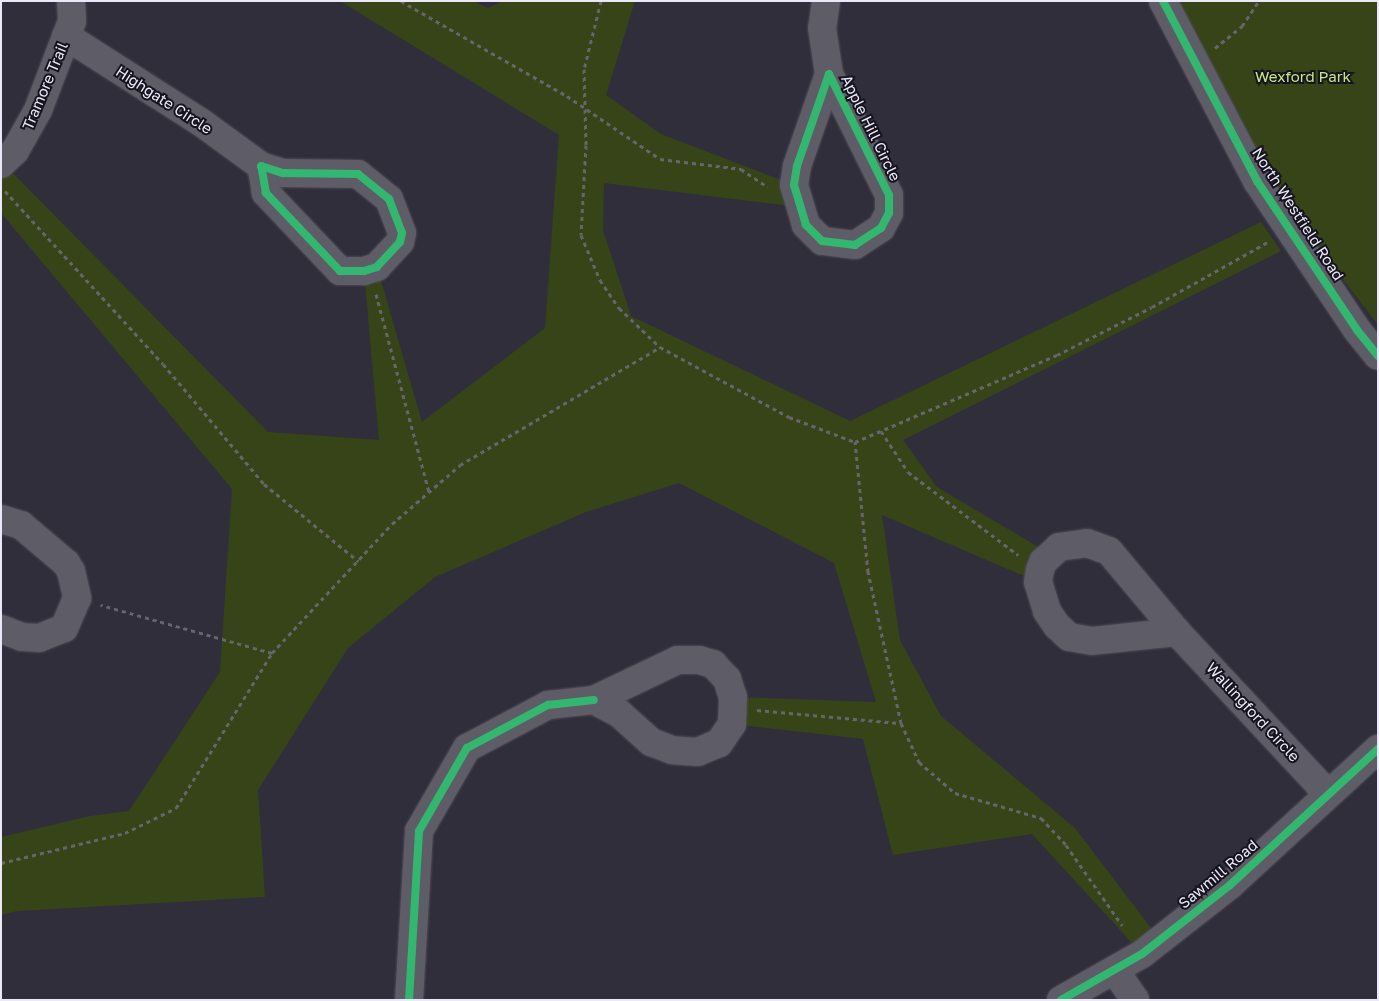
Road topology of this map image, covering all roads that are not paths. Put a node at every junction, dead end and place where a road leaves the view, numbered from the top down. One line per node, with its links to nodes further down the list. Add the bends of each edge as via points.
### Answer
1 (71, 1): 4 (street, Tramore Trail, via 72,20)
2 (826, 1): 5 (street, Apple Hill Circle, via 822,28)
3 (1163, 1): 8 (street, North Westfield Road, via 1257,181)
4 (66, 36): 6 (street, Tramore Trail, via 38,110 15,150); 7 (street, Highgate Circle, via 202,123)
5 (829, 74): 5 (street, Apple Hill Circle, via 889,195 889,213 881,228 855,245 822,241 806,225 794,185 797,166)
6 (1, 164)
7 (261, 166): 7 (street, Highgate Circle, via 283,173 358,174 369,180 389,199 402,233 390,256 370,269 340,271 266,193)
8 (1378, 356)
9 (1, 519): 10 (street, via 20,525 66,563 72,571 77,598 64,628 39,638 15,636)
10 (1, 629)
11 (1177, 632): 11 (street, Wallingford Circle, via 1092,641 1069,637 1047,611 1038,582 1043,562 1059,547 1086,543 1103,548 1121,562); 14 (street, Wallingford Circle)
12 (594, 700): 12 (street, via 656,668 678,660 699,660 713,664 727,679 733,697 732,724 719,743 698,752 672,750 651,742 620,714); 16 (street, via 548,705 467,748 419,830)
13 (1378, 749): 14 (street, Sawmill Road)
14 (1328, 794): 15 (street, Sawmill Road, via 1230,885 1142,954)
15 (1115, 971): 17 (street, Sawmill Road); 18 (street)
16 (409, 1000)
17 (1061, 1000)
18 (1135, 1000)

